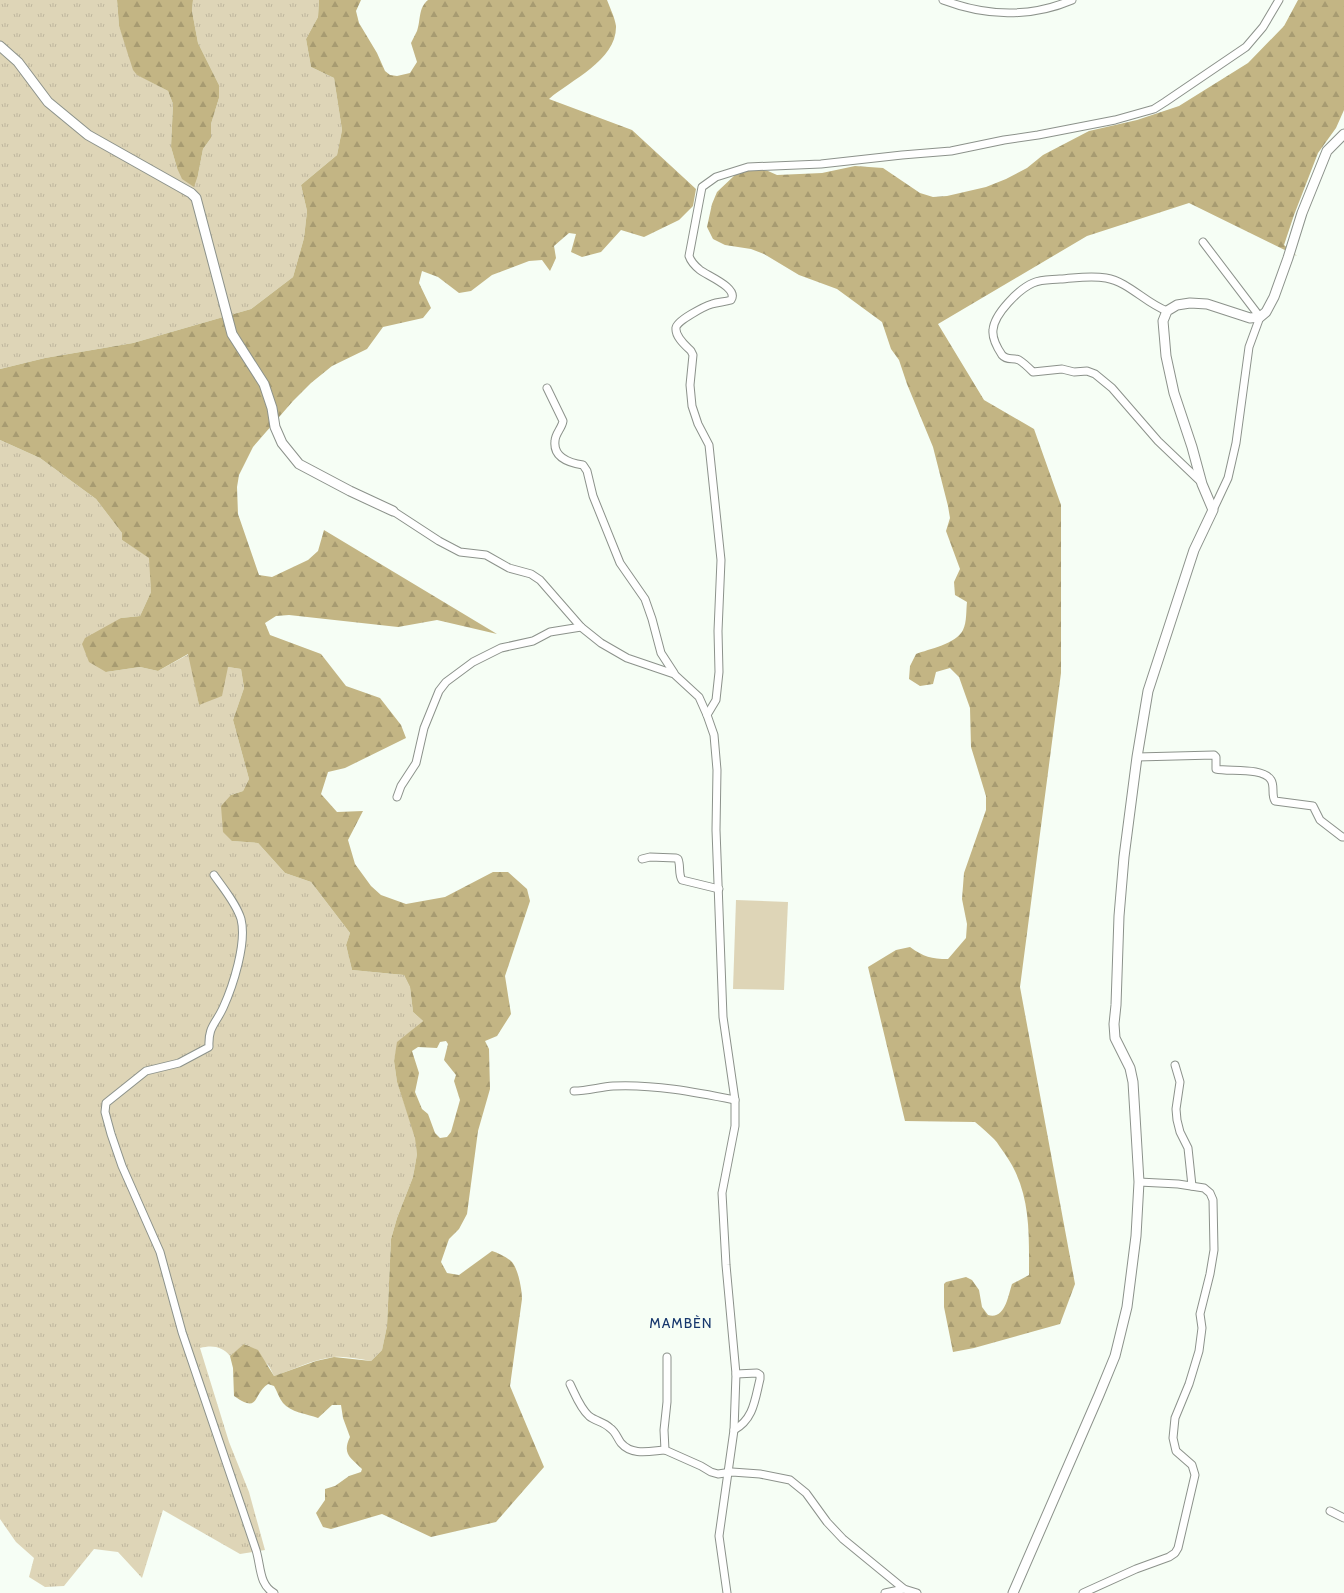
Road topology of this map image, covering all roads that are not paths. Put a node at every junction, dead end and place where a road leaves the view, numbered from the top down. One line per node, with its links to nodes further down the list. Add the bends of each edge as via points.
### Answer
1 (943, 0): 2 (street, via 958,6 1009,14 1049,9)
2 (1072, 0)
3 (1279, 0): 15 (street, via 1263,27 1246,47 1154,109 1139,114 951,151 821,164 748,166 716,178 702,187 689,256 700,270 728,288 733,298 711,304 677,324 675,328 676,334 692,351 692,406 709,445 721,560 719,672 716,700)
4 (0, 46): 12 (street, via 18,62 48,102 88,135 196,198 232,334 264,384 275,427 282,443 299,464)
5 (1344, 134): 8 (street, via 1327,151 1302,213 1274,297 1266,312)
6 (1203, 242): 8 (street)
7 (1167, 311): 8 (street, via 1177,305 1207,304 1250,318); 10 (street, via 1164,322 1166,356 1174,393); 10 (street, via 1157,308 1128,287 1107,278 1091,276 1044,280 1033,283 1002,309 992,330 1002,356 1019,360 1033,372 1062,369 1096,374)
8 (1260, 317): 11 (street, via 1250,347 1236,443 1228,478)
9 (547, 388): 14 (street, via 563,421 554,441 556,450 561,458 583,464 617,556 645,598 661,653)
10 (1202, 484): 11 (street)
11 (1213, 510): 16 (street, via 1194,550 1148,691)
12 (393, 511): 13 (street, via 460,552 486,555 509,568 531,574 540,580)
13 (582, 627): 14 (street, via 601,643 627,658); 17 (street, via 550,632 532,641 502,648 473,662 446,682 439,691 424,728 416,763)
14 (674, 674): 15 (street, via 699,696)
15 (707, 715): 21 (street, via 714,736 717,770)
16 (1137, 757): 18 (street, via 1214,755 1216,769 1240,770 1269,777 1275,801 1313,806 1320,820); 25 (street, via 1122,886 1114,1024 1115,1038 1130,1068 1133,1082)
17 (396, 797)
18 (1344, 837)
19 (642, 859): 21 (street, via 650,857 678,860 682,880)
20 (214, 875): 36 (street, via 237,910 242,931 234,976 222,1009 211,1027 209,1047 180,1063 146,1071 106,1103 105,1112 122,1166 160,1252 182,1332 252,1537)
21 (718, 889): 24 (street, via 723,1017)
22 (1175, 1065): 26 (street, via 1180,1082 1177,1120 1188,1148)
23 (574, 1091): 24 (street, via 627,1086)
24 (735, 1100): 28 (street, via 735,1126 722,1193)
25 (1139, 1182): 26 (street); 41 (street, via 1132,1268 1115,1356)
26 (1192, 1186): 42 (street, via 1204,1188 1213,1200 1214,1250 1200,1314 1202,1328 1199,1351 1175,1418 1174,1446 1192,1465 1195,1475 1178,1548 1169,1557)
27 (667, 1357): 31 (street)
28 (736, 1374): 30 (street); 30 (street, via 757,1373 760,1379 750,1413 743,1424)
29 (570, 1384): 31 (street, via 589,1416 609,1426 616,1432 620,1442 629,1449 646,1452)
30 (734, 1430): 32 (street)
31 (665, 1450): 32 (street, via 711,1472)
32 (727, 1472): 35 (street, via 790,1480 806,1493 843,1539); 38 (street, via 719,1536)
33 (1330, 1511): 34 (street)
34 (1344, 1518)
35 (904, 1589): 39 (street); 40 (street)
36 (264, 1590): 37 (street)
37 (274, 1593)
38 (727, 1593)
39 (885, 1593)
40 (917, 1593)
41 (1013, 1593)
42 (1083, 1593)

